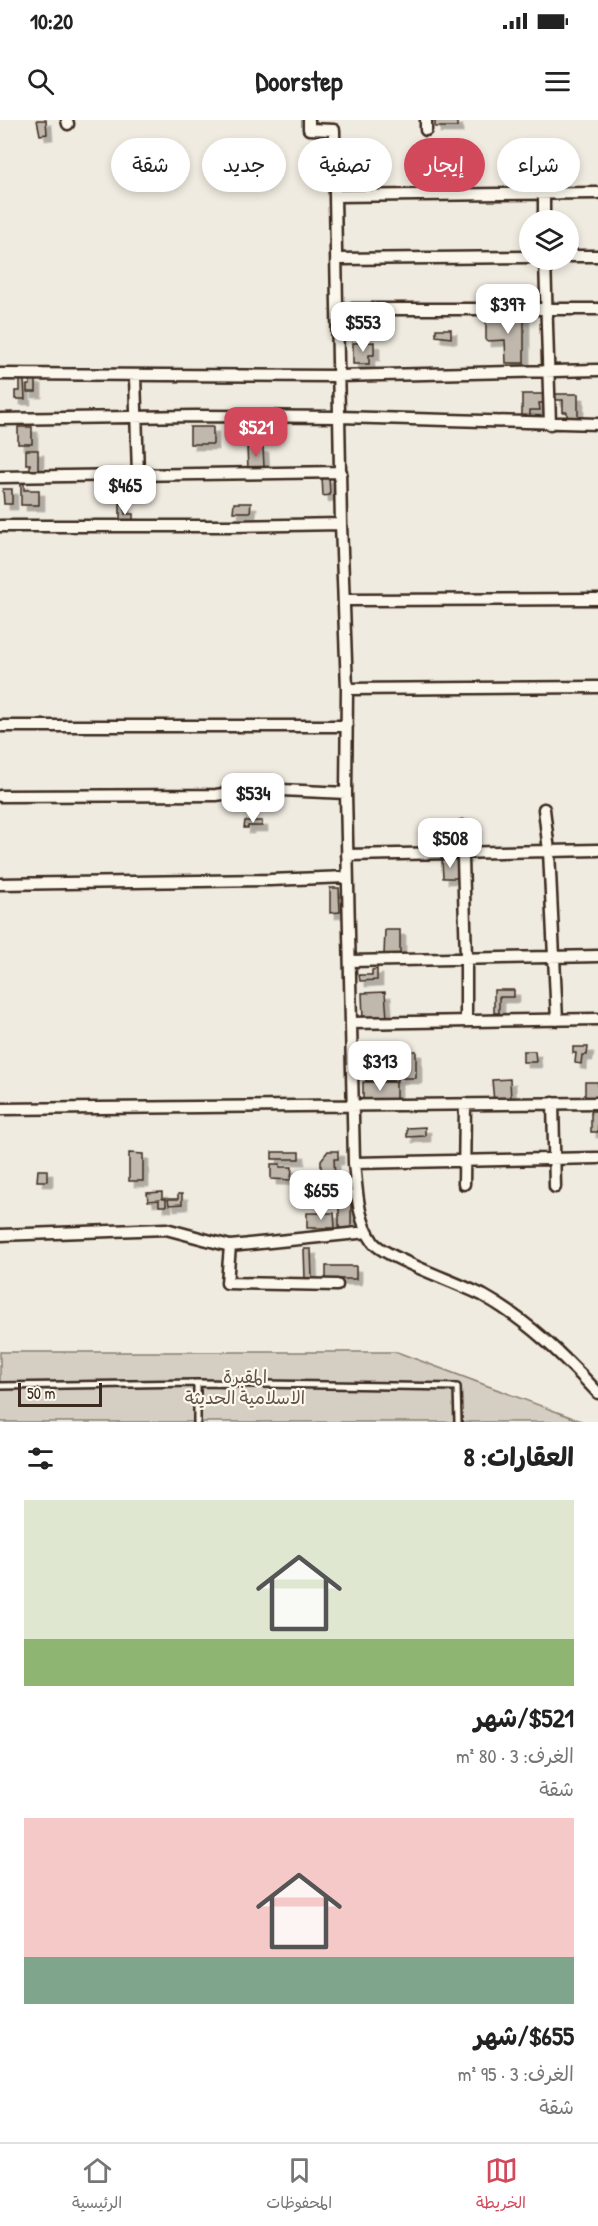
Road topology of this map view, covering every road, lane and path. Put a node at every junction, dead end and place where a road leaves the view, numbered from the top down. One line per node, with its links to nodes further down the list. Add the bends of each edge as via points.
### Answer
1 (309, 120): 4 (street, via 309,129 334,130)
2 (598, 193): 3 (street)
3 (544, 194): 4 (street); 5 (street)
4 (335, 196): 9 (street)
5 (544, 210)
6 (579, 256): 7 (street)
7 (598, 256)
8 (519, 257): 9 (street)
9 (338, 259): 11 (street)
10 (545, 270): 13 (street)
11 (337, 309): 13 (street); 18 (street)
12 (598, 309): 13 (street)
13 (546, 310): 14 (street)
14 (548, 370): 15 (street); 18 (street); 22 (street)
15 (598, 370)
16 (0, 374): 17 (street)
17 (135, 376): 18 (street); 20 (street)
18 (338, 376): 19 (street)
19 (339, 417): 20 (street); 22 (street); 24 (street)
20 (136, 418): 21 (street); 25 (street)
21 (0, 419)
22 (550, 424): 23 (street)
23 (598, 424)
24 (341, 472): 25 (street); 27 (street)
25 (138, 475): 26 (street)
26 (0, 477)
27 (341, 524): 28 (street); 30 (street)
28 (0, 526)
29 (598, 599): 30 (street)
30 (344, 600): 32 (street)
31 (598, 687): 32 (street)
32 (348, 689): 34 (street)
33 (0, 726): 34 (street)
34 (348, 726): 35 (street)
35 (346, 793): 36 (street, via 259,789 216,795); 42 (street)
36 (0, 796)
37 (544, 809): 40 (street)
38 (462, 826): 41 (street)
39 (598, 850): 40 (street)
40 (549, 851): 41 (street); 45 (street)
41 (462, 853): 42 (street); 47 (street)
42 (347, 855): 43 (street)
43 (348, 878): 44 (street); 48 (street)
44 (0, 884)
45 (554, 956): 46 (street); 47 (street); 50 (street)
46 (598, 956)
47 (466, 957): 48 (street); 51 (street)
48 (350, 961): 52 (street)
49 (598, 1019): 50 (street)
50 (557, 1020): 51 (street)
51 (466, 1021): 52 (street)
52 (351, 1023): 56 (street)
53 (553, 1103): 54 (street); 55 (street); 59 (street)
54 (598, 1103)
55 (465, 1104): 56 (street); 60 (street)
56 (353, 1106): 57 (street); 61 (street)
57 (0, 1109)
58 (598, 1158): 59 (street)
59 (554, 1159): 60 (street); 63 (street)
60 (464, 1161): 61 (street); 62 (street)
61 (354, 1163): 64 (street, via 361,1219)
62 (464, 1184)
63 (555, 1187)
64 (368, 1232): 66 (street); 70 (street, via 374,1244 483,1296 523,1322 564,1356)
65 (0, 1235): 66 (street, via 166,1229)
66 (230, 1246): 67 (street, via 227,1283)
67 (337, 1285)
68 (197, 1383): 69 (lane); 71 (lane); 72 (lane, via 457,1387)
69 (0, 1386)
70 (598, 1393)
71 (197, 1422)
72 (458, 1422)

